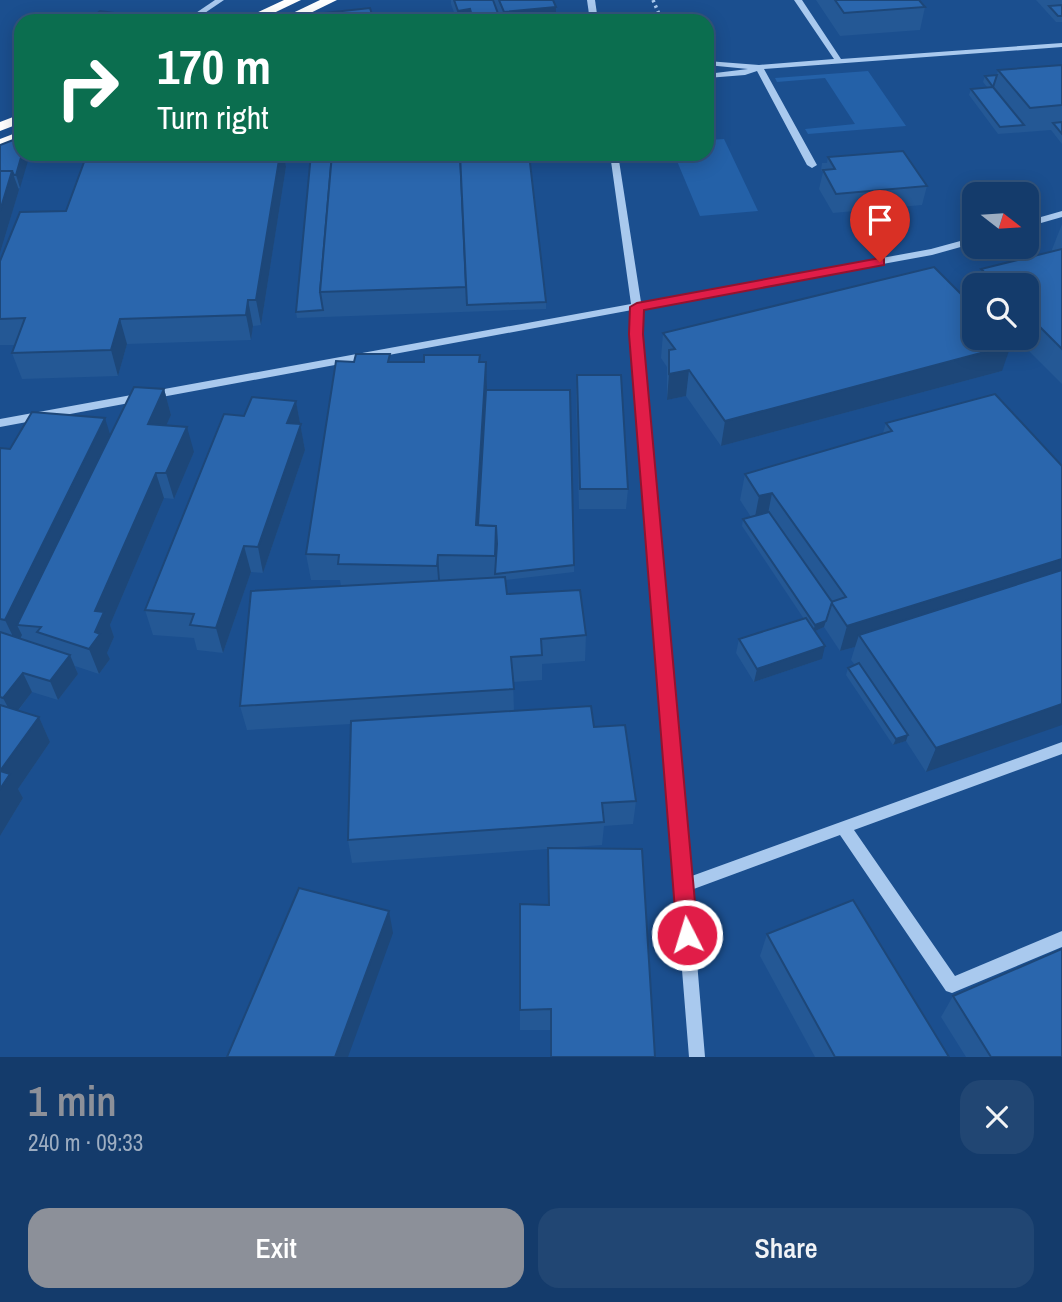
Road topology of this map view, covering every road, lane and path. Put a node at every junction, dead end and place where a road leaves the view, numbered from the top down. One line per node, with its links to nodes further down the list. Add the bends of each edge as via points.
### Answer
1 (220, 0): 5 (street)
2 (295, 0): 6 (highway)
3 (331, 0): 7 (highway)
4 (798, 0): 9 (street)
5 (199, 14)
6 (262, 14)
7 (299, 14)
8 (1062, 45): 9 (street)
9 (839, 61): 11 (street)
10 (714, 64): 11 (street)
11 (760, 67): 12 (street); 14 (street)
12 (714, 75)
13 (615, 161): 18 (street)
14 (812, 165)
15 (1062, 214): 16 (street)
16 (1040, 220)
17 (962, 244): 18 (street)
18 (637, 307): 19 (street); 22 (street)
19 (0, 423)
20 (1062, 748): 21 (street)
21 (843, 827): 22 (street); 23 (street, via 952,985)
22 (683, 887): 24 (street)
23 (1062, 939)
24 (697, 1057)

